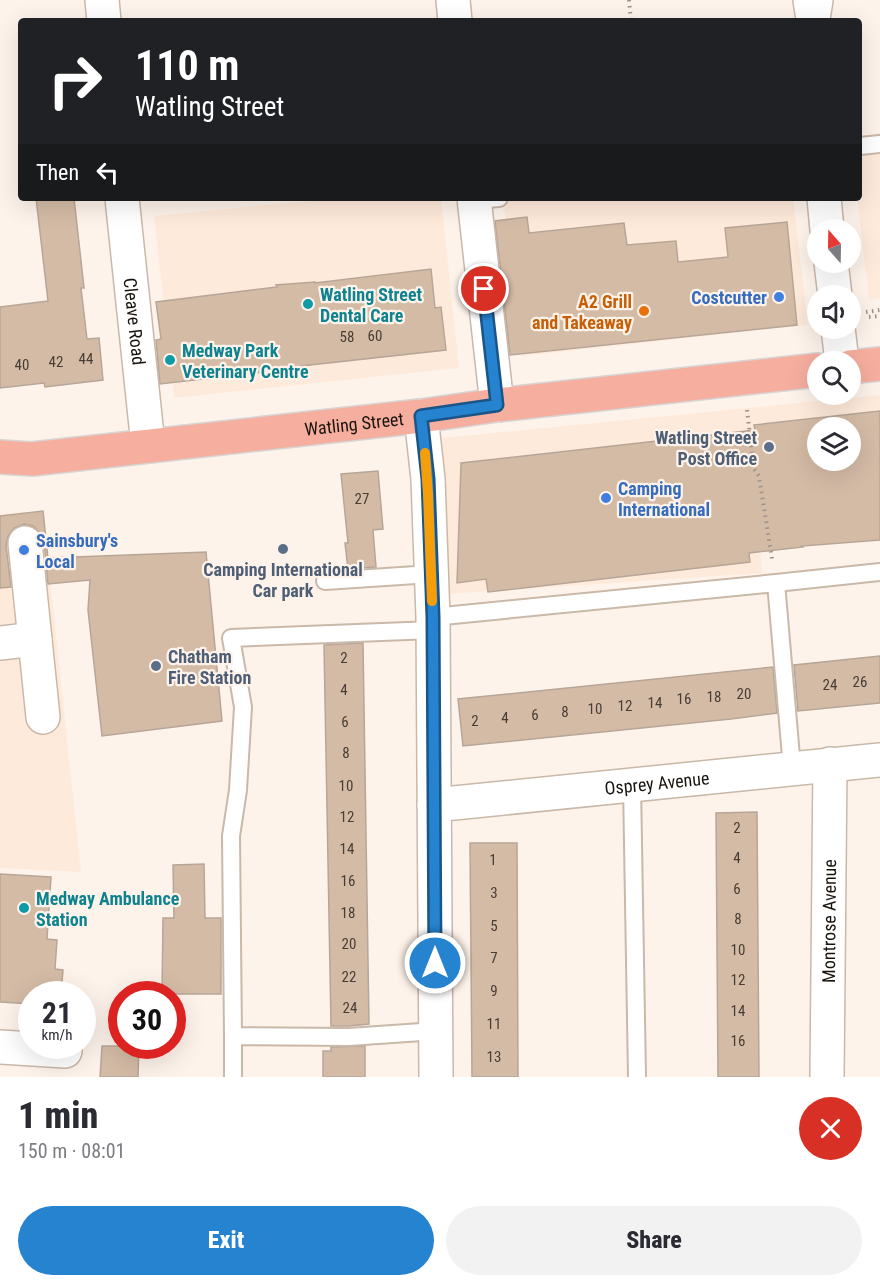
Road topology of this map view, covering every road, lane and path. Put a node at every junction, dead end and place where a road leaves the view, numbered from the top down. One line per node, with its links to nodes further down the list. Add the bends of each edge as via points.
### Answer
1 (102, 0): 4 (street)
2 (453, 0): 5 (street)
3 (629, 0): 6 (path)
4 (104, 18)
5 (455, 18)
6 (631, 18)
7 (880, 144): 8 (lane)
8 (862, 146)
9 (122, 201): 19 (street, Cleave Road)
10 (483, 201): 16 (street)
11 (824, 201): 12 (street)
12 (826, 219)
13 (880, 364): 14 (main road)
14 (861, 366)
15 (807, 371): 16 (main road, Watling Street)
16 (497, 405): 18 (main road, Watling Street)
17 (747, 407): 26 (path, via 754,469 759,476)
18 (421, 416): 19 (main road, Watling Street); 24 (street, via 428,479)
19 (148, 445): 20 (main road, Watling Street)
20 (16, 458): 21 (main road, Watling Street)
21 (0, 475)
22 (25, 543): 28 (street)
23 (880, 572): 26 (lane)
24 (431, 574): 25 (lane); 27 (street)
25 (325, 582)
26 (776, 583): 27 (lane); 33 (lane)
27 (433, 623): 35 (street); 37 (lane, via 231,639 243,707 231,837)
28 (35, 639): 29 (street); 30 (street)
29 (0, 643)
30 (43, 717)
31 (880, 760): 32 (street, Osprey Avenue)
32 (830, 764): 33 (street, Osprey Avenue); 43 (street, Montrose Avenue)
33 (792, 768): 34 (street, Osprey Avenue)
34 (632, 784): 35 (street, Osprey Avenue); 42 (lane)
35 (434, 805): 36 (street)
36 (436, 1031): 37 (lane, via 349,1037); 41 (street)
37 (233, 1036): 40 (lane)
38 (0, 1047): 39 (street)
39 (18, 1048)
40 (234, 1077)
41 (436, 1077)
42 (637, 1077)
43 (827, 1077)

